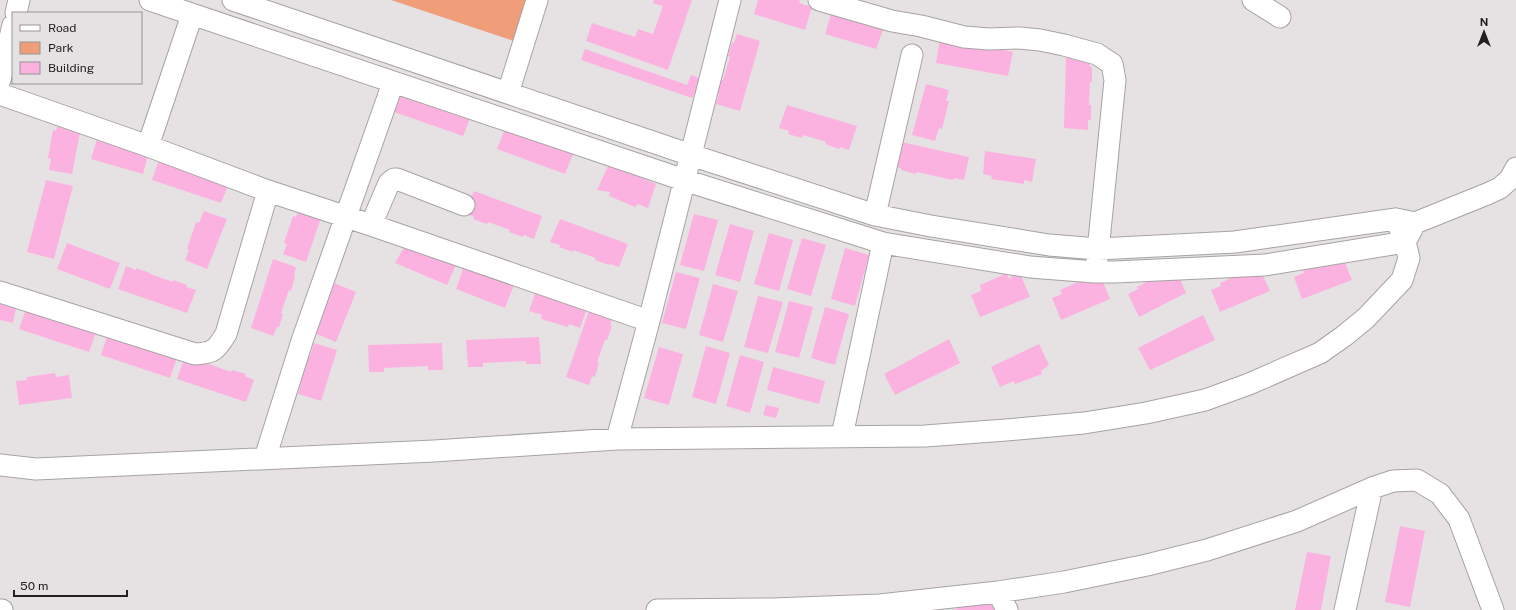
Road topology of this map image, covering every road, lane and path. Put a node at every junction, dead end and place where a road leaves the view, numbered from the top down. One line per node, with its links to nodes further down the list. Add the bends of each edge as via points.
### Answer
1 (19, 0): 8 (street)
2 (150, 0): 9 (street)
3 (234, 0): 15 (street)
4 (537, 0): 15 (street)
5 (730, 0): 18 (street)
6 (819, 0): 29 (street, via 892,21 964,37 1020,38 1064,45 1097,54 1112,64 1115,80)
7 (1253, 0): 10 (street)
8 (16, 12)
9 (192, 15): 14 (street); 17 (street)
10 (1280, 17)
11 (12, 29): 13 (street)
12 (912, 55): 23 (street)
13 (0, 80)
14 (392, 82): 20 (street); 24 (street)
15 (508, 93): 18 (street)
16 (0, 94): 17 (street)
17 (148, 146): 21 (street)
18 (692, 155): 20 (street); 23 (street)
19 (1516, 168): 25 (street, via 1510,179 1494,191)
20 (684, 180): 28 (street); 32 (street)
21 (268, 191): 24 (street); 31 (street, via 226,334 217,348 206,354 195,354)
22 (464, 205): 26 (street, via 394,179 389,183)
23 (875, 215): 29 (street, via 1049,245)
24 (346, 217): 26 (street); 35 (street, via 303,338)
25 (1406, 221): 27 (street); 29 (street, via 1235,242)
26 (372, 225): 32 (street)
27 (1405, 242): 30 (street, via 1265,265); 33 (street, via 1409,258 1402,280 1366,318 1344,336 1320,353 1205,400 1076,424 925,436)
28 (883, 243): 30 (street, via 1030,268); 33 (street)
29 (1098, 249): 30 (street)
30 (1095, 272)
31 (0, 292)
32 (649, 320): 34 (street)
33 (842, 436): 34 (street)
34 (617, 439): 35 (street, via 434,451)
35 (265, 458): 36 (street, via 36,469)
36 (0, 465)
37 (1372, 488): 38 (street, via 1297,521 1207,550 1147,566 1064,582); 41 (street); 42 (street, via 1393,481 1417,480 1440,494 1459,519)
38 (1002, 601): 39 (street)
39 (881, 608): 40 (street)
40 (657, 610)
41 (1345, 610)
42 (1493, 610)

